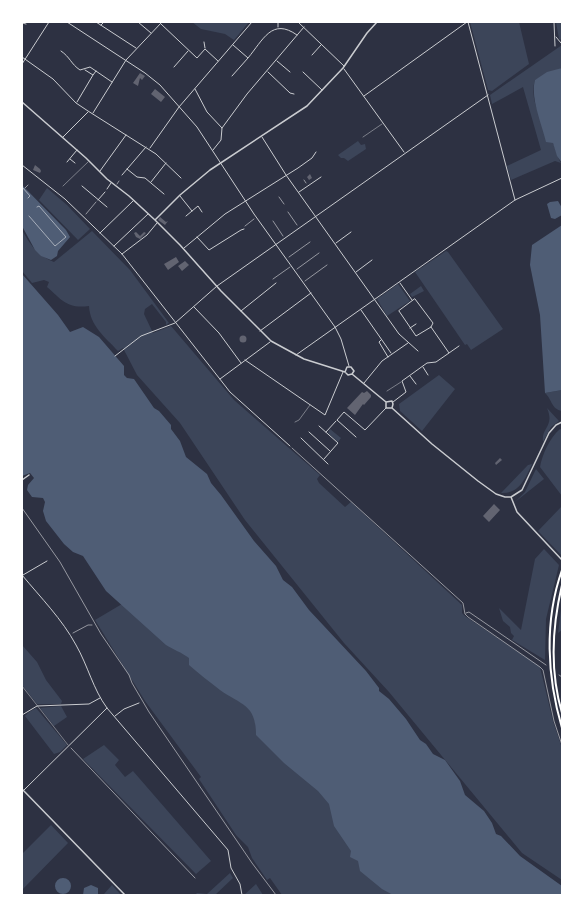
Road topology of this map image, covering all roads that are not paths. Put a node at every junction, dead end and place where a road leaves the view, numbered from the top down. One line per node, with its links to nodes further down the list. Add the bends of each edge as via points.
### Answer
1 (49, 22): 34 (street)
2 (67, 22): 35 (street)
3 (96, 22): 16 (street)
4 (104, 22): 16 (street)
5 (138, 22): 19 (street)
6 (162, 22): 15 (street)
7 (252, 22): 24 (street)
8 (278, 22): 17 (street)
9 (298, 22): 18 (street)
10 (377, 22): 40 (street)
11 (468, 22): 52 (street); 53 (street)
12 (554, 22): 21 (street)
13 (22, 23): 14 (street)
14 (26, 24)
15 (160, 24): 19 (street); 30 (street)
16 (101, 25): 27 (street)
17 (278, 27): 20 (street, via 285,27); 33 (street, via 269,33)
18 (304, 27): 20 (street); 25 (street)
19 (151, 33): 27 (street)
20 (298, 35): 36 (street)
21 (556, 37): 23 (street); 26 (street)
22 (204, 42): 28 (street)
23 (561, 43)
24 (232, 44): 33 (street); 37 (street)
25 (321, 44): 31 (street); 40 (street)
26 (555, 46)
27 (137, 49): 35 (street)
28 (205, 49): 30 (street, via 197,58); 37 (street)
29 (61, 51): 41 (street, via 69,56 73,65 80,70)
30 (189, 51): 39 (street)
31 (312, 55)
32 (22, 57): 34 (street)
33 (248, 58): 47 (street)
34 (25, 59): 38 (street); 55 (street, via 66,90)
35 (126, 60): 48 (street); 57 (street, via 160,85)
36 (277, 60): 43 (street); 44 (street)
37 (218, 61): 49 (street)
38 (22, 64)
39 (174, 67)
40 (344, 67): 50 (street); 53 (street)
41 (84, 69): 42 (street, via 90,67); 46 (street)
42 (96, 71): 46 (street); 48 (street)
43 (267, 72): 51 (street); 61 (street)
44 (290, 72)
45 (303, 72): 50 (street)
46 (93, 75): 55 (street)
47 (232, 76)
48 (113, 82): 59 (street)
49 (195, 89): 57 (street); 61 (street, via 207,112)
50 (323, 90): 63 (street, via 307,106)
51 (294, 94)
52 (488, 95): 71 (street); 97 (street)
53 (364, 96): 60 (street)
54 (23, 103): 56 (street); 64 (street)
55 (76, 103): 58 (street)
56 (22, 106)
57 (179, 107): 67 (street); 69 (street, via 197,126)
58 (88, 111): 59 (street); 64 (street)
59 (92, 114): 62 (street)
60 (383, 123): 65 (lane); 71 (street)
61 (222, 128): 69 (street, via 221,140)
62 (127, 135): 66 (street); 80 (street)
63 (262, 136): 77 (street); 81 (street)
64 (63, 137): 68 (street)
65 (363, 137)
66 (146, 147): 67 (street); 79 (street)
67 (149, 149): 76 (street)
68 (77, 150): 72 (street); 73 (street)
69 (213, 150): 77 (street)
70 (316, 152): 81 (street, via 312,158)
71 (404, 153): 104 (street)
72 (70, 158): 74 (street); 75 (street)
73 (89, 161): 80 (street); 88 (lane)
74 (67, 162)
75 (75, 163)
76 (167, 163): 84 (street); 87 (street)
77 (220, 163): 94 (street); 98 (street)
78 (22, 165): 109 (street, via 58,192)
79 (127, 169): 82 (street); 87 (street)
80 (100, 172): 86 (street)
81 (286, 175): 92 (street); 98 (street)
82 (122, 176)
83 (321, 177): 92 (street)
84 (181, 178)
85 (562, 178): 97 (street)
86 (111, 183): 90 (street); 96 (street)
87 (150, 183): 93 (street)
88 (63, 186)
89 (82, 186): 95 (street)
90 (107, 189)
91 (105, 192): 95 (street)
92 (299, 193): 104 (street)
93 (164, 194)
94 (180, 195): 100 (street); 105 (street)
95 (98, 200): 99 (street)
96 (133, 200): 102 (street); 109 (street)
97 (515, 200): 118 (street)
98 (246, 201): 110 (street); 112 (street)
99 (107, 207)
100 (192, 211): 101 (street, via 198,206); 103 (street)
101 (202, 212)
102 (148, 214): 105 (street); 113 (street)
103 (186, 216)
104 (315, 216): 111 (street); 112 (street)
105 (155, 220): 106 (street)
106 (158, 222): 114 (street); 115 (street, via 147,235)
107 (244, 230): 110 (street, via 209,250)
108 (351, 232): 111 (street)
109 (100, 233): 113 (street)
110 (197, 237): 114 (street)
111 (335, 243): 117 (street)
112 (276, 245): 120 (street); 121 (street)
113 (114, 247): 115 (street)
114 (184, 249): 120 (street)
115 (122, 254): 127 (street)
116 (372, 260): 117 (street)
117 (356, 272): 122 (street)
118 (399, 282): 122 (street); 123 (street)
119 (276, 283): 126 (street)
120 (217, 286): 124 (street); 126 (street)
121 (311, 293): 129 (street); 132 (street)
122 (374, 300): 125 (street); 135 (street)
123 (413, 300): 130 (street, via 417,299 433,323); 131 (street, via 399,311)
124 (193, 307): 127 (street); 144 (street, via 219,333)
125 (360, 310): 129 (street); 133 (street)
126 (240, 311): 132 (street)
127 (175, 323): 141 (street, via 141,336); 151 (street)
128 (416, 324): 131 (street)
129 (334, 327): 140 (street); 145 (street, via 343,344)
130 (431, 327): 131 (street, via 416,336); 138 (street)
131 (409, 328)
132 (260, 332): 134 (street)
133 (382, 340): 139 (street); 142 (street, via 379,342)
134 (271, 341): 140 (street); 143 (street)
135 (408, 343): 137 (street); 139 (street)
136 (459, 346): 138 (street)
137 (418, 352)
138 (449, 353): 146 (street, via 436,362 427,363)
139 (392, 354): 142 (street)
140 (296, 355): 147 (street)
141 (115, 356)
142 (388, 357): 153 (street)
143 (245, 360): 144 (street); 158 (street)
144 (241, 363): 151 (street)
145 (349, 367): 147 (street); 148 (street, via 353,369)
146 (422, 367): 149 (street); 150 (street)
147 (344, 372): 148 (street); 158 (street, via 326,414)
148 (352, 374): 153 (street)
149 (410, 375): 152 (street); 154 (street)
150 (428, 375)
151 (219, 379): 169 (street, via 238,400)
152 (402, 381): 155 (lane); 157 (street, via 406,392)
153 (364, 383): 156 (street)
154 (416, 384)
155 (388, 391)
156 (386, 402): 157 (street); 159 (street)
157 (393, 402): 160 (street)
158 (310, 405): 162 (lane)
159 (386, 408): 160 (street); 161 (street, via 365,430 344,412)
160 (392, 408): 175 (street, via 432,444 496,494)
161 (337, 420): 166 (street); 168 (street)
162 (295, 422)
163 (562, 422): 175 (street, via 549,433 522,490)
164 (319, 426): 166 (street)
165 (309, 432): 170 (street)
166 (326, 432): 170 (street, via 338,443)
167 (301, 438): 171 (street)
168 (356, 438)
169 (290, 446)
170 (330, 452): 171 (street)
171 (324, 459): 172 (street)
172 (328, 464)
173 (29, 476): 174 (street)
174 (22, 480)
175 (511, 497): 176 (street, via 517,512)
176 (562, 560)
177 (47, 561): 179 (street)
178 (562, 570): 189 (highway, via 551,626 550,656 553,694)
179 (22, 575): 182 (street, via 52,608 70,635)
180 (562, 585): 186 (highway, via 556,620 554,657)
181 (22, 686): 184 (lane)
182 (101, 698): 184 (street, via 89,704); 185 (street)
183 (139, 703): 188 (street)
184 (37, 706): 187 (street); 190 (lane)
185 (108, 708): 188 (street); 190 (street)
186 (562, 713)
187 (22, 715)
188 (114, 716): 193 (street, via 228,850 231,868 240,884)
189 (562, 728)
190 (68, 746): 191 (street)
191 (23, 789): 192 (street)
192 (125, 895)
193 (242, 895)

